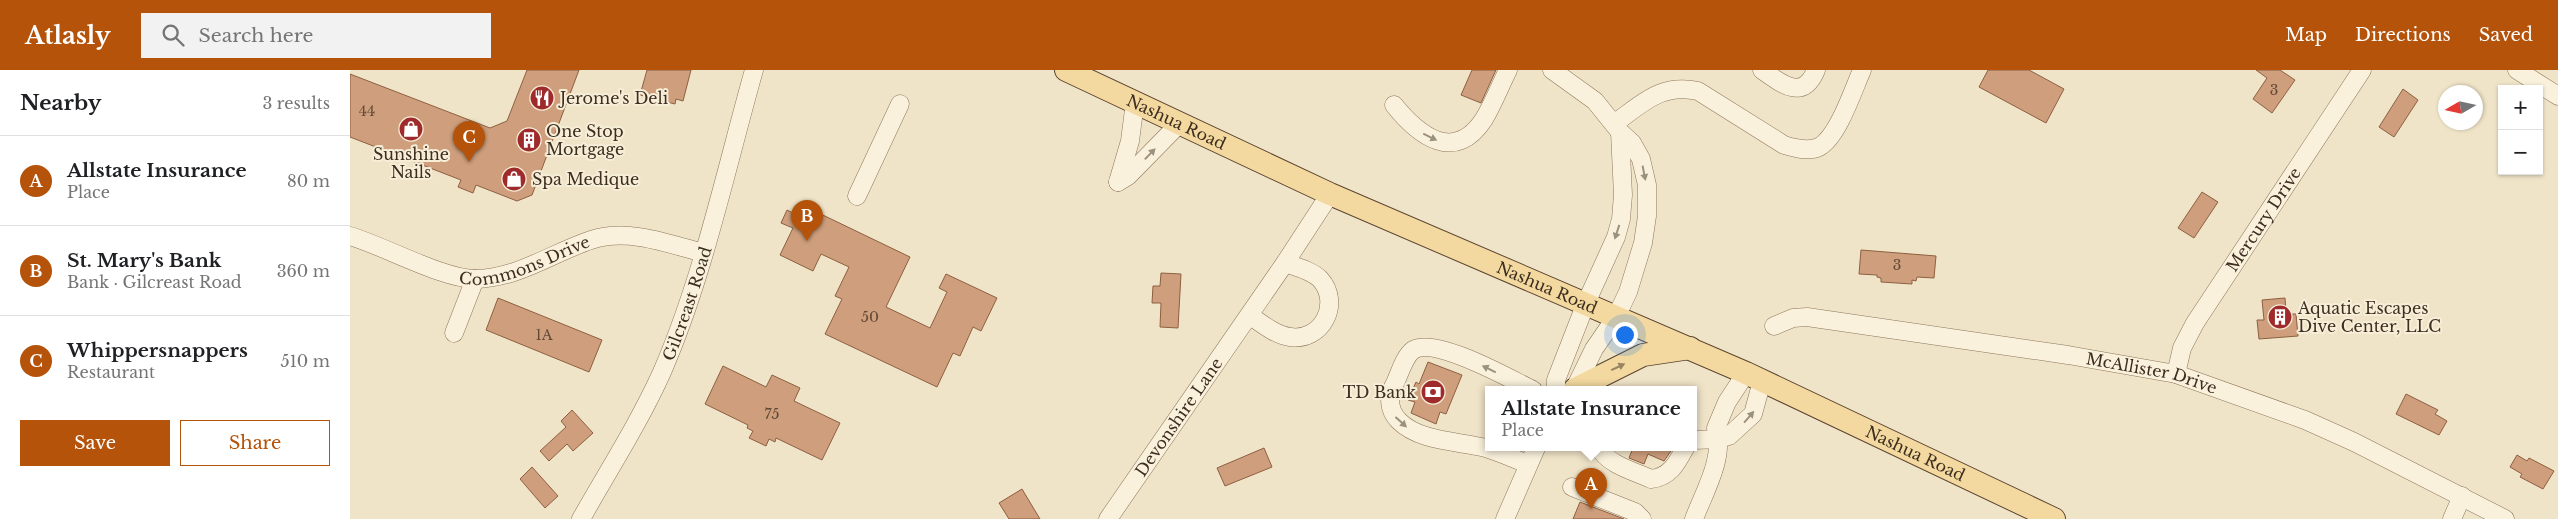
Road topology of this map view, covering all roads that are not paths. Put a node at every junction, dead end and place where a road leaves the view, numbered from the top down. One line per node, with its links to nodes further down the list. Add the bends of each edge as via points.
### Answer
1 (754, 70): 20 (street, Gilcreast Road)
2 (1066, 70): 10 (main road, Nashua Road)
3 (1508, 70): 14 (street, one-way to 3, via 1407,122 1430,138 1443,143 1456,142 1484,119)
4 (1552, 70): 16 (street, via 1595,101)
5 (1762, 70): 6 (street, via 1791,88 1801,88 1809,84)
6 (1816, 70)
7 (1862, 70): 16 (street, via 1830,138 1817,148 1800,149 1784,145 1698,90 1682,88 1667,89 1649,98)
8 (2362, 70): 29 (street, Mercury Drive, via 2195,323 2182,348)
9 (2517, 70): 11 (street)
10 (1090, 75): 12 (main road, Nashua Road)
11 (2558, 96)
12 (1135, 102): 15 (main road, Nashua Road); 15 (street, one-way to 15, via 1130,141 1118,182 1128,176)
13 (900, 104): 18 (street)
14 (1394, 105)
15 (1180, 123): 17 (main road, Nashua Road)
16 (1618, 128): 23 (street, one-way to 23, via 1623,195 1621,219); 25 (street, one-way to 25, via 1642,159 1647,216 1636,267)
17 (1330, 194): 21 (street, Devonshire Lane); 23 (main road, Nashua Road)
18 (857, 196)
19 (350, 236): 22 (street, Commons Drive, via 456,275)
20 (702, 252): 22 (street, Commons Drive, via 641,238 610,236 591,240 521,271); 45 (street, Gilcreast Road, via 661,374)
21 (1284, 263): 24 (street, Devonshire Lane); 24 (street, via 1314,275 1325,286 1329,308 1324,322 1313,333 1291,338)
22 (476, 279): 27 (street)
23 (1586, 303): 25 (main road, Nashua Road); 32 (street, via 1556,380)
24 (1249, 315): 46 (street, Devonshire Lane)
25 (1616, 316): 28 (main road, Nashua Road); 33 (street)
26 (1774, 326): 29 (street, McAllister Drive, via 1793,318 1806,317)
27 (454, 333)
28 (1691, 348): 30 (main road, Nashua Road); 34 (main road, one-way to 28, via 1643,355)
29 (2176, 374): 44 (street, McAllister Drive, via 2305,420)
30 (1754, 377): 35 (street, via 1727,402 1716,428); 35 (street, one-way to 30, via 1729,436 1753,414); 50 (main road, Nashua Road)
31 (1525, 386): 37 (street, one-way to 37, via 1434,346 1423,346 1409,354 1392,388 1390,400 1396,417 1414,431)
32 (1563, 386)
33 (1571, 386)
34 (1577, 386)
35 (1719, 439): 36 (street); 49 (street, via 1715,464)
36 (1697, 440)
37 (1485, 447)
38 (1496, 451): 42 (street, one-way to 42)
39 (1534, 451): 42 (street)
40 (1601, 451): 41 (street, via 1613,461 1651,479 1674,468)
41 (1684, 451)
42 (1528, 464): 47 (street)
43 (1572, 487): 48 (street, via 1636,512)
44 (2462, 496): 51 (street); 52 (street, McAllister Drive)
45 (581, 519)
46 (1108, 519)
47 (1505, 519)
48 (1642, 519)
49 (1694, 519)
50 (2054, 519)
51 (2452, 519)
52 (2505, 519)

